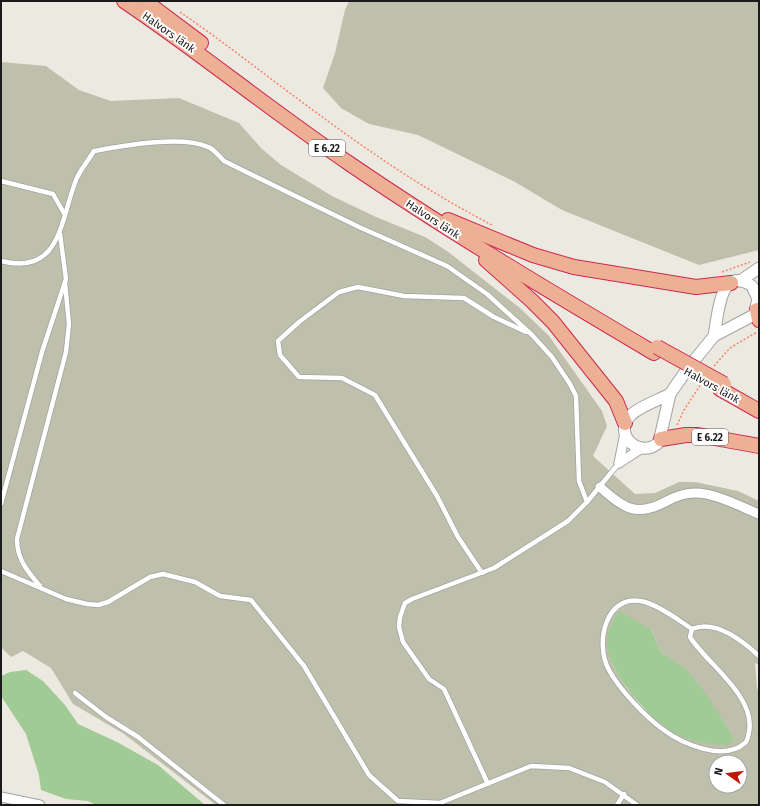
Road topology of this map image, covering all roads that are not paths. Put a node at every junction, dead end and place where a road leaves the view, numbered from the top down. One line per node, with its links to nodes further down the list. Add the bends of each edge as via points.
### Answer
1 (124, 1): 7 (highway, Halvors länk / E 6.22, via 349,164)
2 (145, 1): 5 (highway, Halvors länk / E 6.22, via 352,158)
3 (1, 181): 4 (lane, via 53,194)
4 (65, 214): 6 (lane); 14 (lane, via 77,179 94,151 134,145 186,142 209,147 224,161 447,266 487,294)
5 (448, 220): 10 (highway, E 6.22, via 534,255 574,267 696,287); 16 (highway, Halvors länk / E 6.22)
6 (60, 234): 8 (lane, via 46,255 33,263 15,265); 11 (lane)
7 (457, 235): 16 (highway, Halvors länk / E 6.22); 21 (highway, E 6.22, via 553,322 616,401)
8 (1, 262)
9 (757, 265): 10 (street)
10 (736, 282): 12 (street, via 752,286); 15 (street, via 723,291 720,298)
11 (65, 283): 28 (lane, via 42,352); 32 (lane, via 69,324 66,352 17,539 17,551 21,562)
12 (758, 292): 13 (street)
13 (758, 315): 15 (street)
14 (532, 335): 27 (lane, via 552,357 576,396 579,481); 31 (lane, via 494,317 464,298 404,296 358,287 339,292 278,341 280,355 299,377 342,378 375,395)
15 (714, 336): 18 (street)
16 (656, 350): 17 (highway, Halvors länk / E 6.22)
17 (722, 387): 19 (highway, Halvors länk / E 6.22); 20 (highway, Halvors länk / E 6.22)
18 (670, 394): 21 (street, via 635,412); 22 (street)
19 (759, 403)
20 (759, 411)
21 (625, 428): 24 (street, E 6.22, via 630,443); 25 (street)
22 (668, 437): 23 (highway, E 6.22, via 698,435); 24 (street, E 6.22, via 656,446)
23 (759, 446)
24 (642, 448): 25 (street)
25 (619, 463): 26 (lane)
26 (600, 487): 27 (lane); 29 (street, via 624,505 637,510 654,508 679,496 695,493 723,500)
27 (587, 502): 31 (lane, via 568,521)
28 (1, 504)
29 (759, 514)
30 (1, 571): 32 (lane)
31 (482, 573): 36 (lane, via 405,603 399,627 403,642 411,655 429,679 444,689)
32 (41, 588): 36 (lane, via 66,599 98,604 121,596 150,576 163,574 195,582 220,596 251,600 304,666 369,775 398,801 440,803)
33 (692, 629): 33 (lane, via 645,602 626,603 612,612 607,620 602,636 604,658 608,669 624,691 661,728 698,747 719,751 736,750 747,741 750,724 744,702 692,642); 34 (lane, via 700,626 718,629 739,639)
34 (759, 656)
35 (75, 693): 40 (lane, via 138,737)
36 (488, 784): 37 (lane, via 531,766 569,768 605,782)
37 (624, 794): 41 (lane); 42 (lane)
38 (1, 797): 39 (street)
39 (40, 805)
40 (224, 805)
41 (617, 805)
42 (637, 805)

